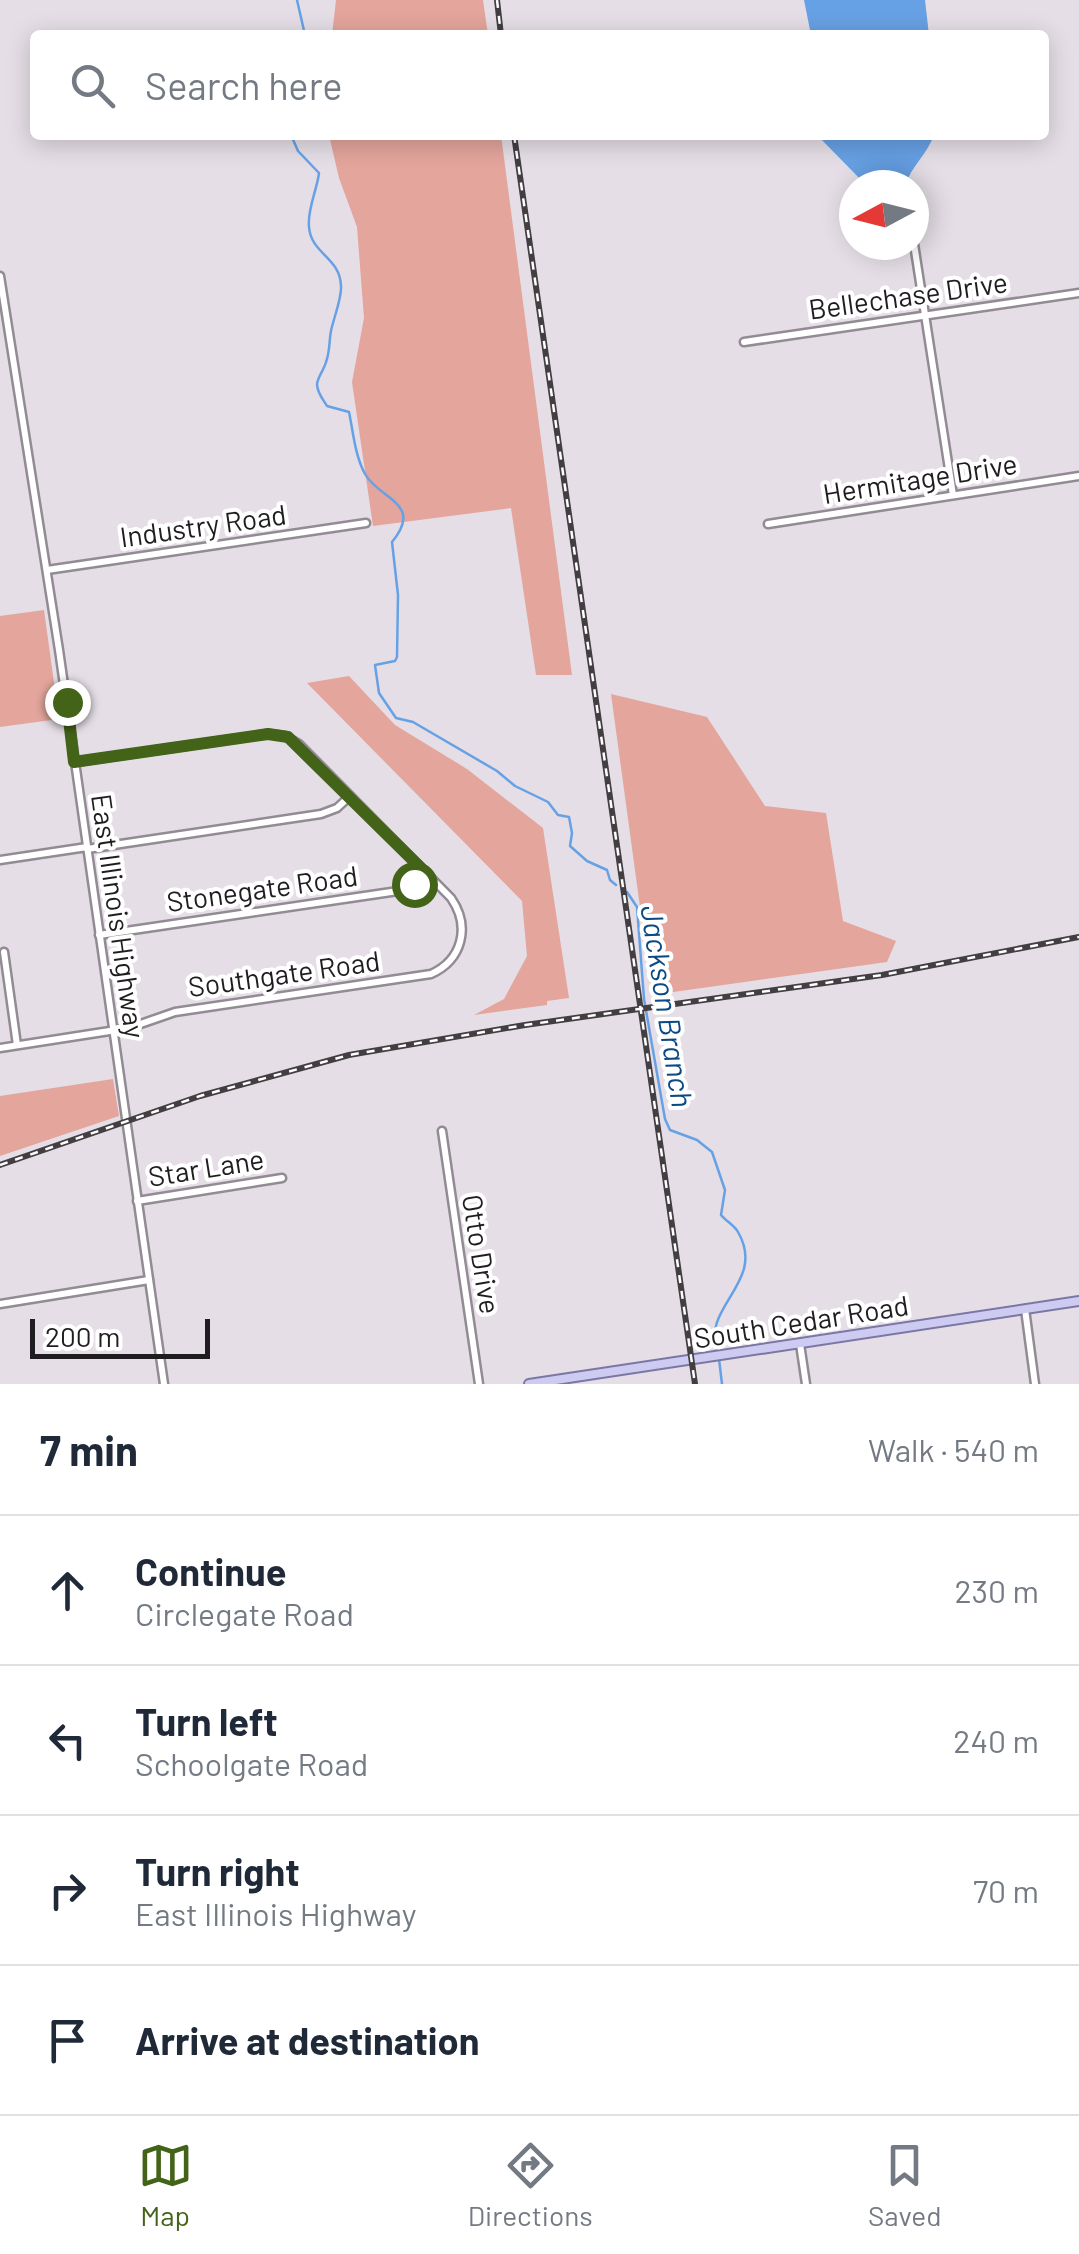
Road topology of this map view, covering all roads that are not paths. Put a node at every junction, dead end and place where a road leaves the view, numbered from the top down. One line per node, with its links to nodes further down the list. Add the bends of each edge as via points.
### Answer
1 (917, 260): 4 (street)
2 (0, 276): 5 (street, East Illinois Highway)
3 (1079, 293): 4 (street, Bellechase Drive)
4 (926, 316): 6 (street, Bellechase Drive); 8 (street)
5 (4, 319): 11 (street, East Illinois Highway)
6 (744, 342)
7 (1079, 476): 8 (street, Hermitage Drive)
8 (953, 494): 10 (street, Hermitage Drive)
9 (366, 523): 11 (street, Industry Road)
10 (768, 524)
11 (47, 570): 12 (street, East Illinois Highway)
12 (74, 762): 13 (street, via 286,736); 14 (street, East Illinois Highway)
13 (350, 796): 14 (street, via 321,814); 16 (street)
14 (87, 848): 15 (street); 17 (street, East Illinois Highway)
15 (0, 860)
16 (426, 873): 17 (street, Stonegate Road, via 401,890); 19 (street, Southgate Road, via 460,914 462,937 440,970 175,1012)
17 (100, 935): 19 (street, East Illinois Highway)
18 (4, 952): 20 (street)
19 (112, 1031): 20 (street, Southgate Road); 24 (street, East Illinois Highway)
20 (17, 1045): 21 (street, Southgate Road)
21 (0, 1048)
22 (442, 1131): 31 (street, Otto Drive)
23 (282, 1178): 24 (street, Star Lane)
24 (137, 1201): 25 (street, East Illinois Highway)
25 (149, 1280): 27 (street); 30 (street, East Illinois Highway)
26 (1079, 1301): 28 (main road, South Cedar Road)
27 (0, 1304)
28 (1024, 1309): 29 (main road, South Cedar Road); 34 (street)
29 (800, 1344): 32 (main road, South Cedar Road); 33 (street)
30 (164, 1384)
31 (478, 1384)
32 (529, 1384)
33 (806, 1384)
34 (1035, 1384)

